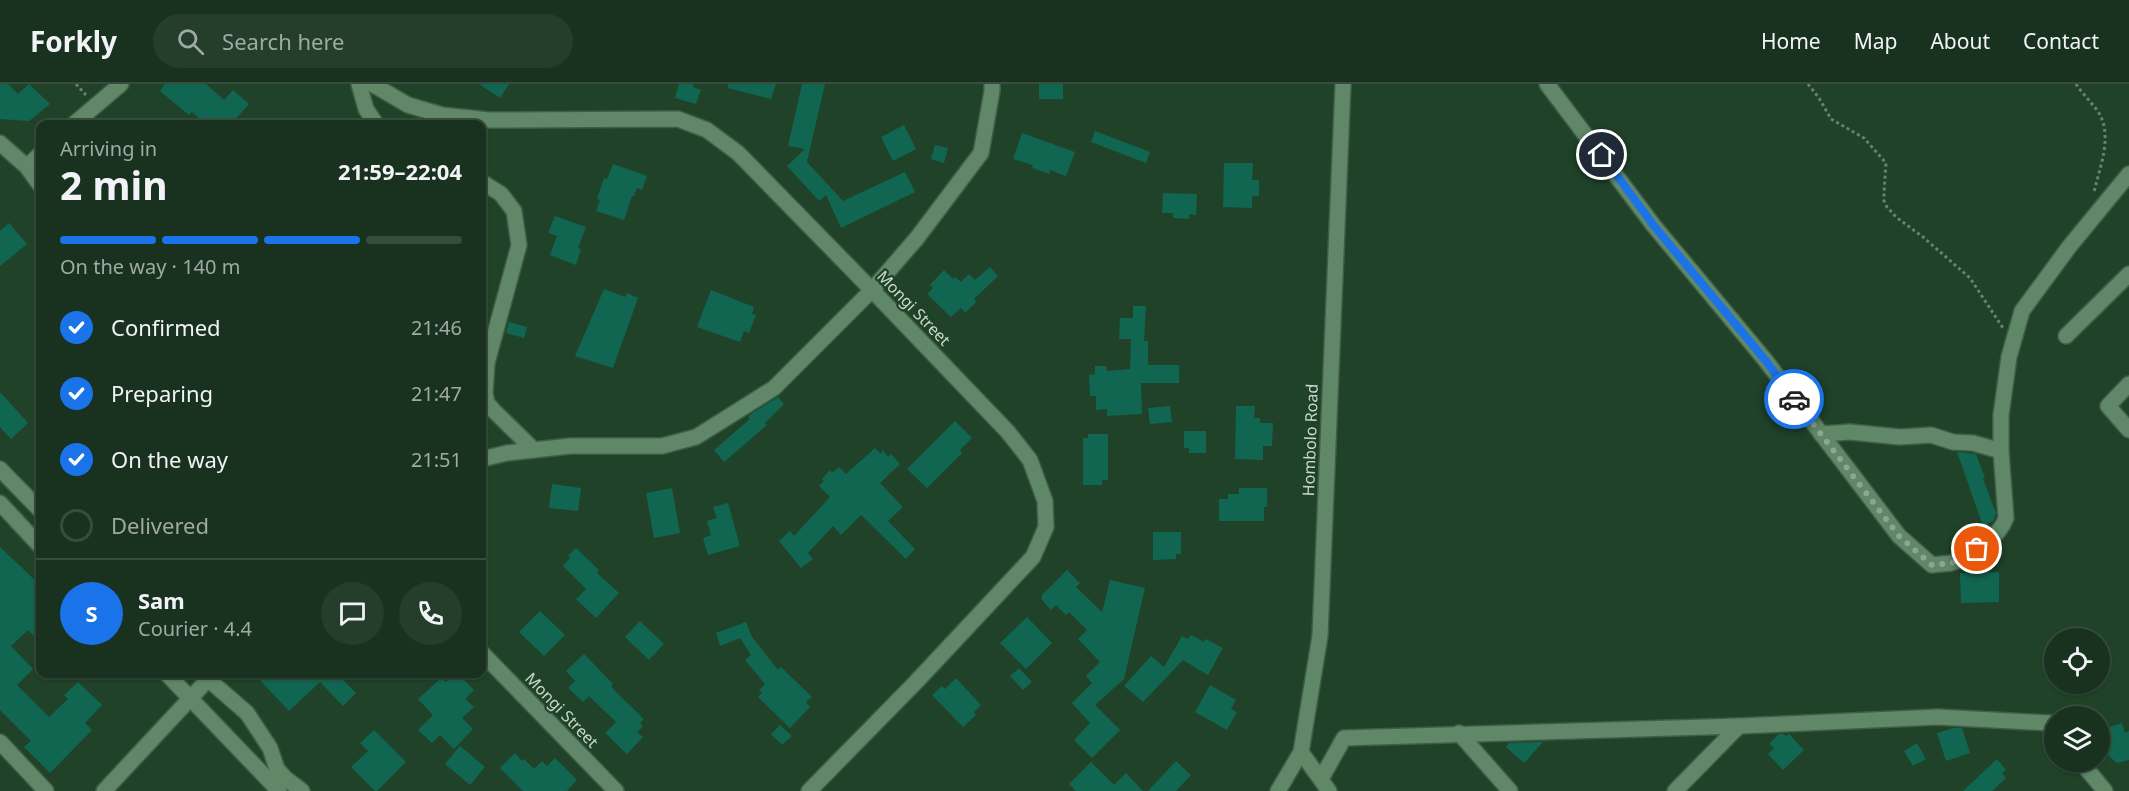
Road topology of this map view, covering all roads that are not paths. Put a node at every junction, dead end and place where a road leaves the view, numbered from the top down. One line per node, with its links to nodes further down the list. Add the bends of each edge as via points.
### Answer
1 (121, 84): 8 (street)
2 (359, 84): 9 (street)
3 (372, 84): 7 (street, Mongi Street)
4 (992, 84): 17 (street, via 981,153)
5 (1343, 84): 40 (street, Hombolo Road, via 1320,636)
6 (1547, 84): 23 (street, via 1654,226 1766,361)
7 (395, 89): 17 (street, Mongi Street, via 408,105 442,115 489,120 678,118 707,130 738,153)
8 (79, 120)
9 (373, 120)
10 (0, 143): 12 (street)
11 (36, 158): 12 (street)
12 (27, 167): 14 (street)
13 (2129, 174): 25 (street, via 2022,311 2001,415)
14 (36, 179)
15 (486, 185): 19 (street, via 501,194 514,211 519,245)
16 (2129, 274): 18 (street)
17 (872, 290): 24 (street, via 774,388 696,437 662,446); 49 (street, Mongi Street, via 1030,460 1045,501 1046,527 1026,565)
18 (2066, 336)
19 (486, 378)
20 (2129, 384): 22 (street, via 2108,406)
21 (486, 398): 24 (street)
22 (2129, 430)
23 (1821, 435): 25 (street, via 1931,435); 25 (street, via 1899,536 1932,565 1952,563 1967,556 2003,527 2006,518)
24 (534, 450): 26 (street)
25 (2001, 451)
26 (486, 458)
27 (0, 469): 29 (street)
28 (0, 503): 30 (street)
29 (36, 506)
30 (36, 542)
31 (486, 657): 48 (street, Mongi Street)
32 (171, 678): 35 (street)
33 (206, 678): 35 (street)
34 (210, 678): 47 (street, via 247,713 270,748 278,769)
35 (190, 697): 45 (street); 46 (street)
36 (2044, 723): 37 (street, via 1938,717)
37 (1739, 726): 38 (street); 52 (street)
38 (1458, 733): 43 (street, via 1344,738); 51 (street)
39 (0, 742): 41 (street)
40 (1300, 752): 43 (street); 50 (street, Hombolo Road)
41 (6, 753): 44 (street)
42 (2089, 772): 53 (street)
43 (1325, 785)
44 (46, 791)
45 (104, 791)
46 (279, 791)
47 (302, 791)
48 (616, 791)
49 (809, 791)
50 (1278, 791)
51 (1510, 791)
52 (1675, 791)
53 (2104, 791)

